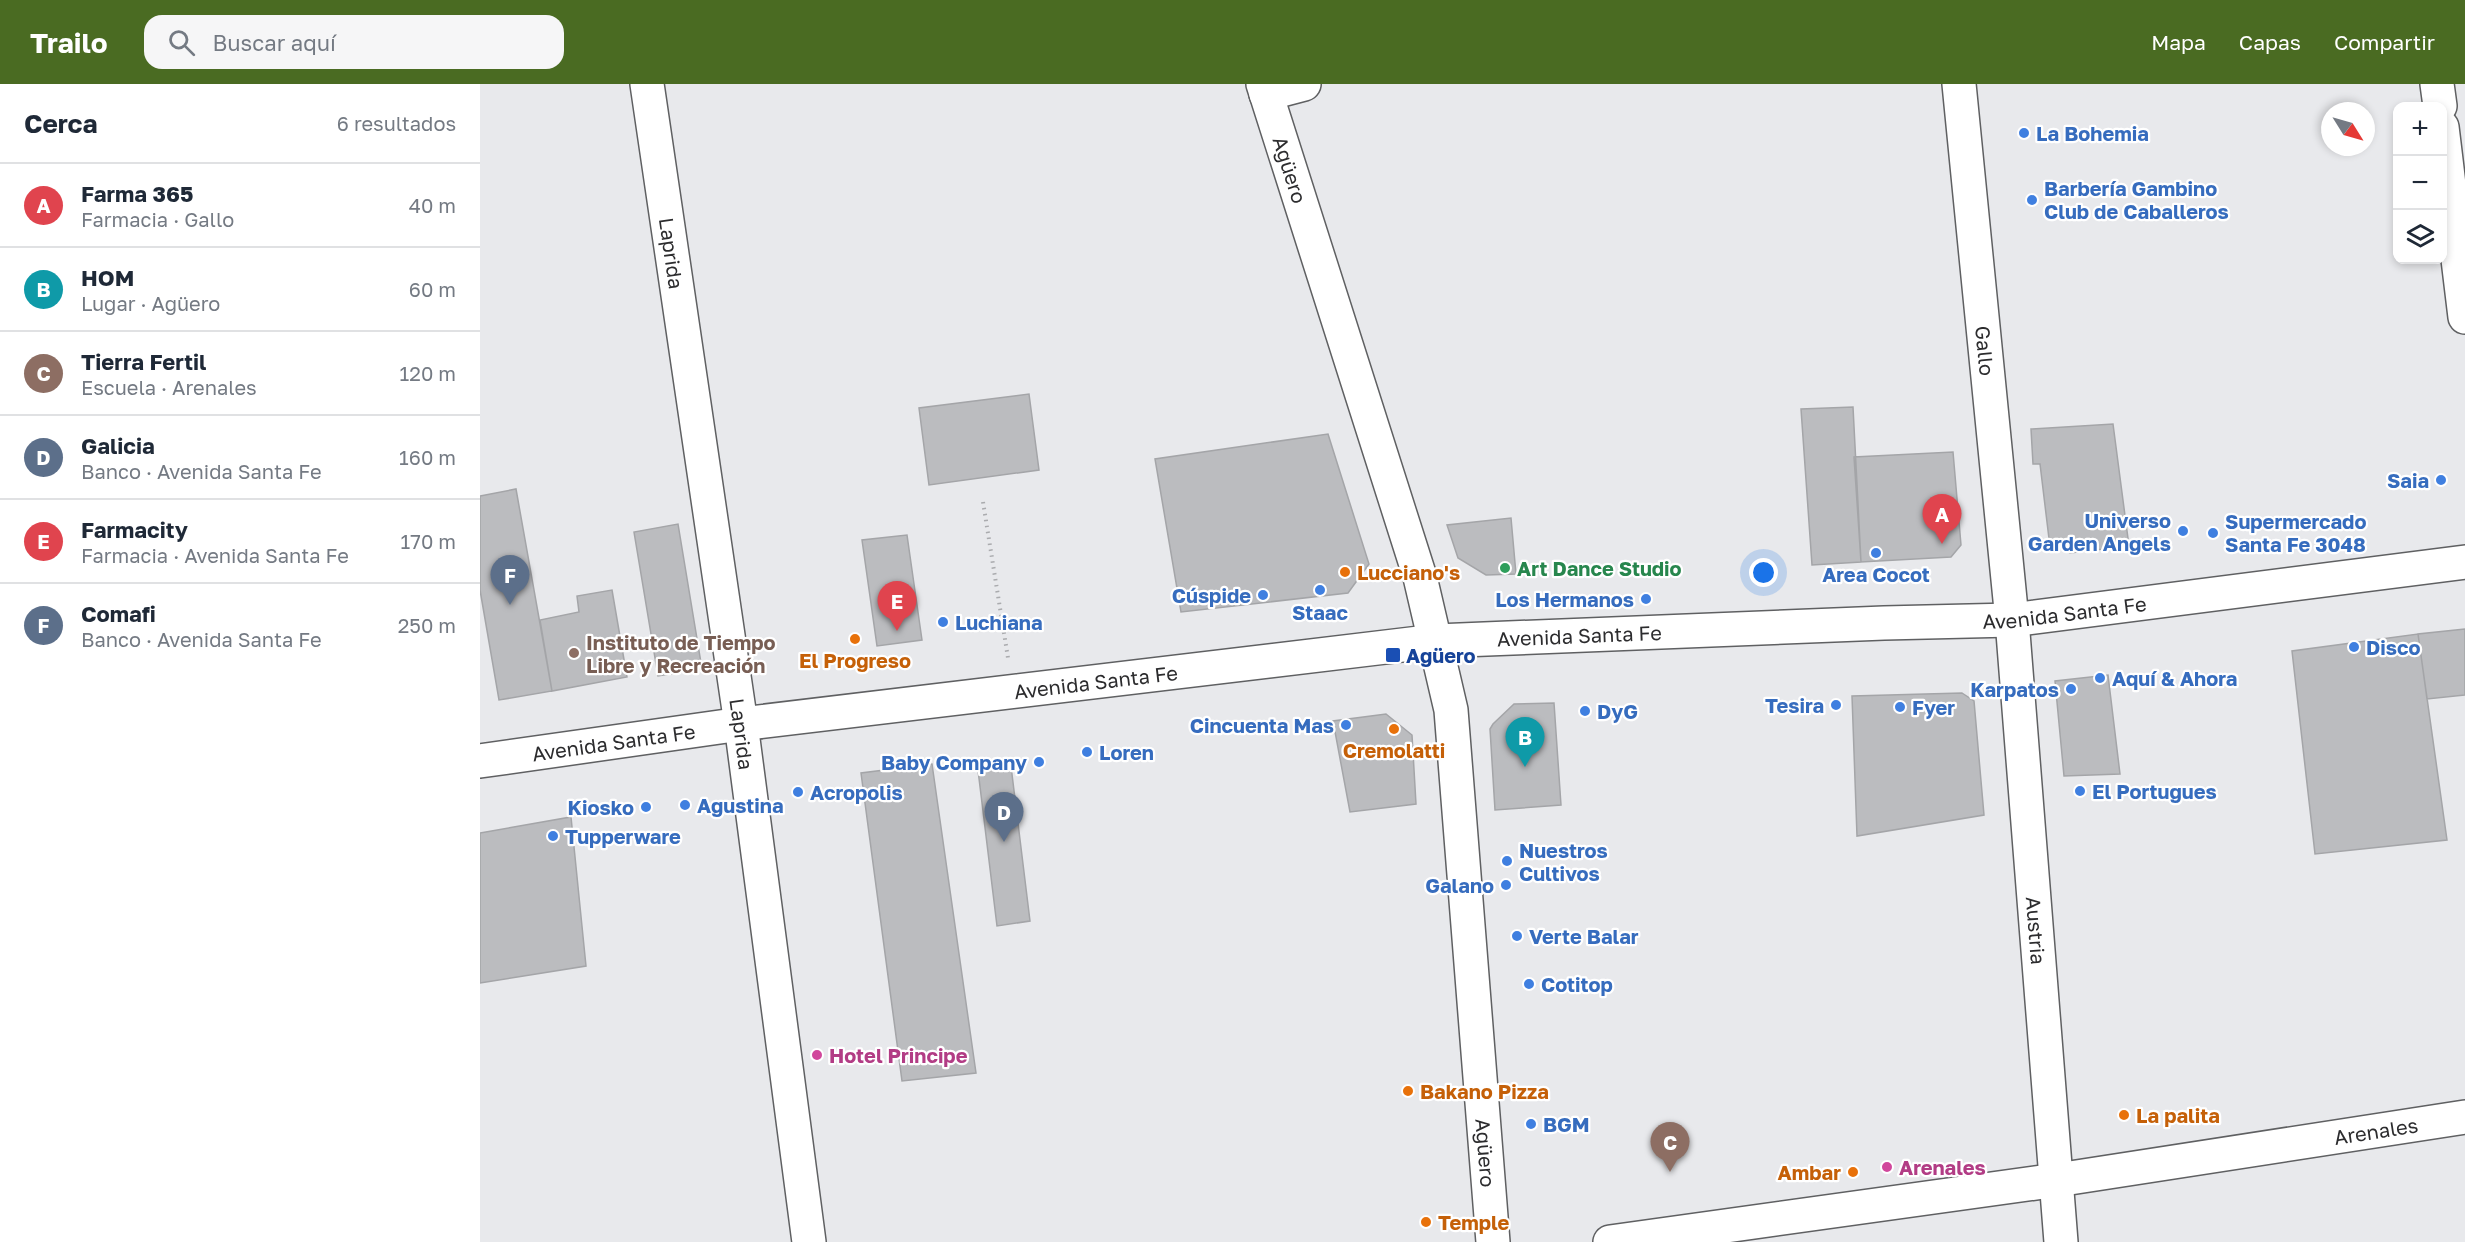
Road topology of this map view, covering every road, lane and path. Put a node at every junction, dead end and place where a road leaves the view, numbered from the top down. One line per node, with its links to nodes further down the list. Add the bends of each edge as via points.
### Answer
1 (647, 84): 14 (street, Laprida)
2 (1304, 84): 5 (street)
3 (1959, 84): 11 (street, Gallo)
4 (2438, 84): 6 (street)
5 (1265, 89): 12 (street, Agüero, via 1420,577)
6 (2440, 102)
7 (2446, 156): 8 (street)
8 (2465, 317)
9 (983, 502): 13 (path)
10 (2465, 562): 11 (street, Avenida Santa Fe)
11 (2012, 620): 12 (street, Avenida Santa Fe); 17 (street, Austria)
12 (1436, 641): 13 (street, Avenida Santa Fe); 19 (street, Agüero, via 1451,710)
13 (1013, 691): 14 (street, Avenida Santa Fe)
14 (741, 724): 15 (street, Avenida Santa Fe); 18 (street, Laprida)
15 (480, 761)
16 (2465, 1118): 17 (street, Arenales)
17 (2057, 1180): 20 (street, Arenales); 21 (street, Austria)
18 (809, 1242)
19 (1493, 1242)
20 (1611, 1242)
21 (2061, 1242)

